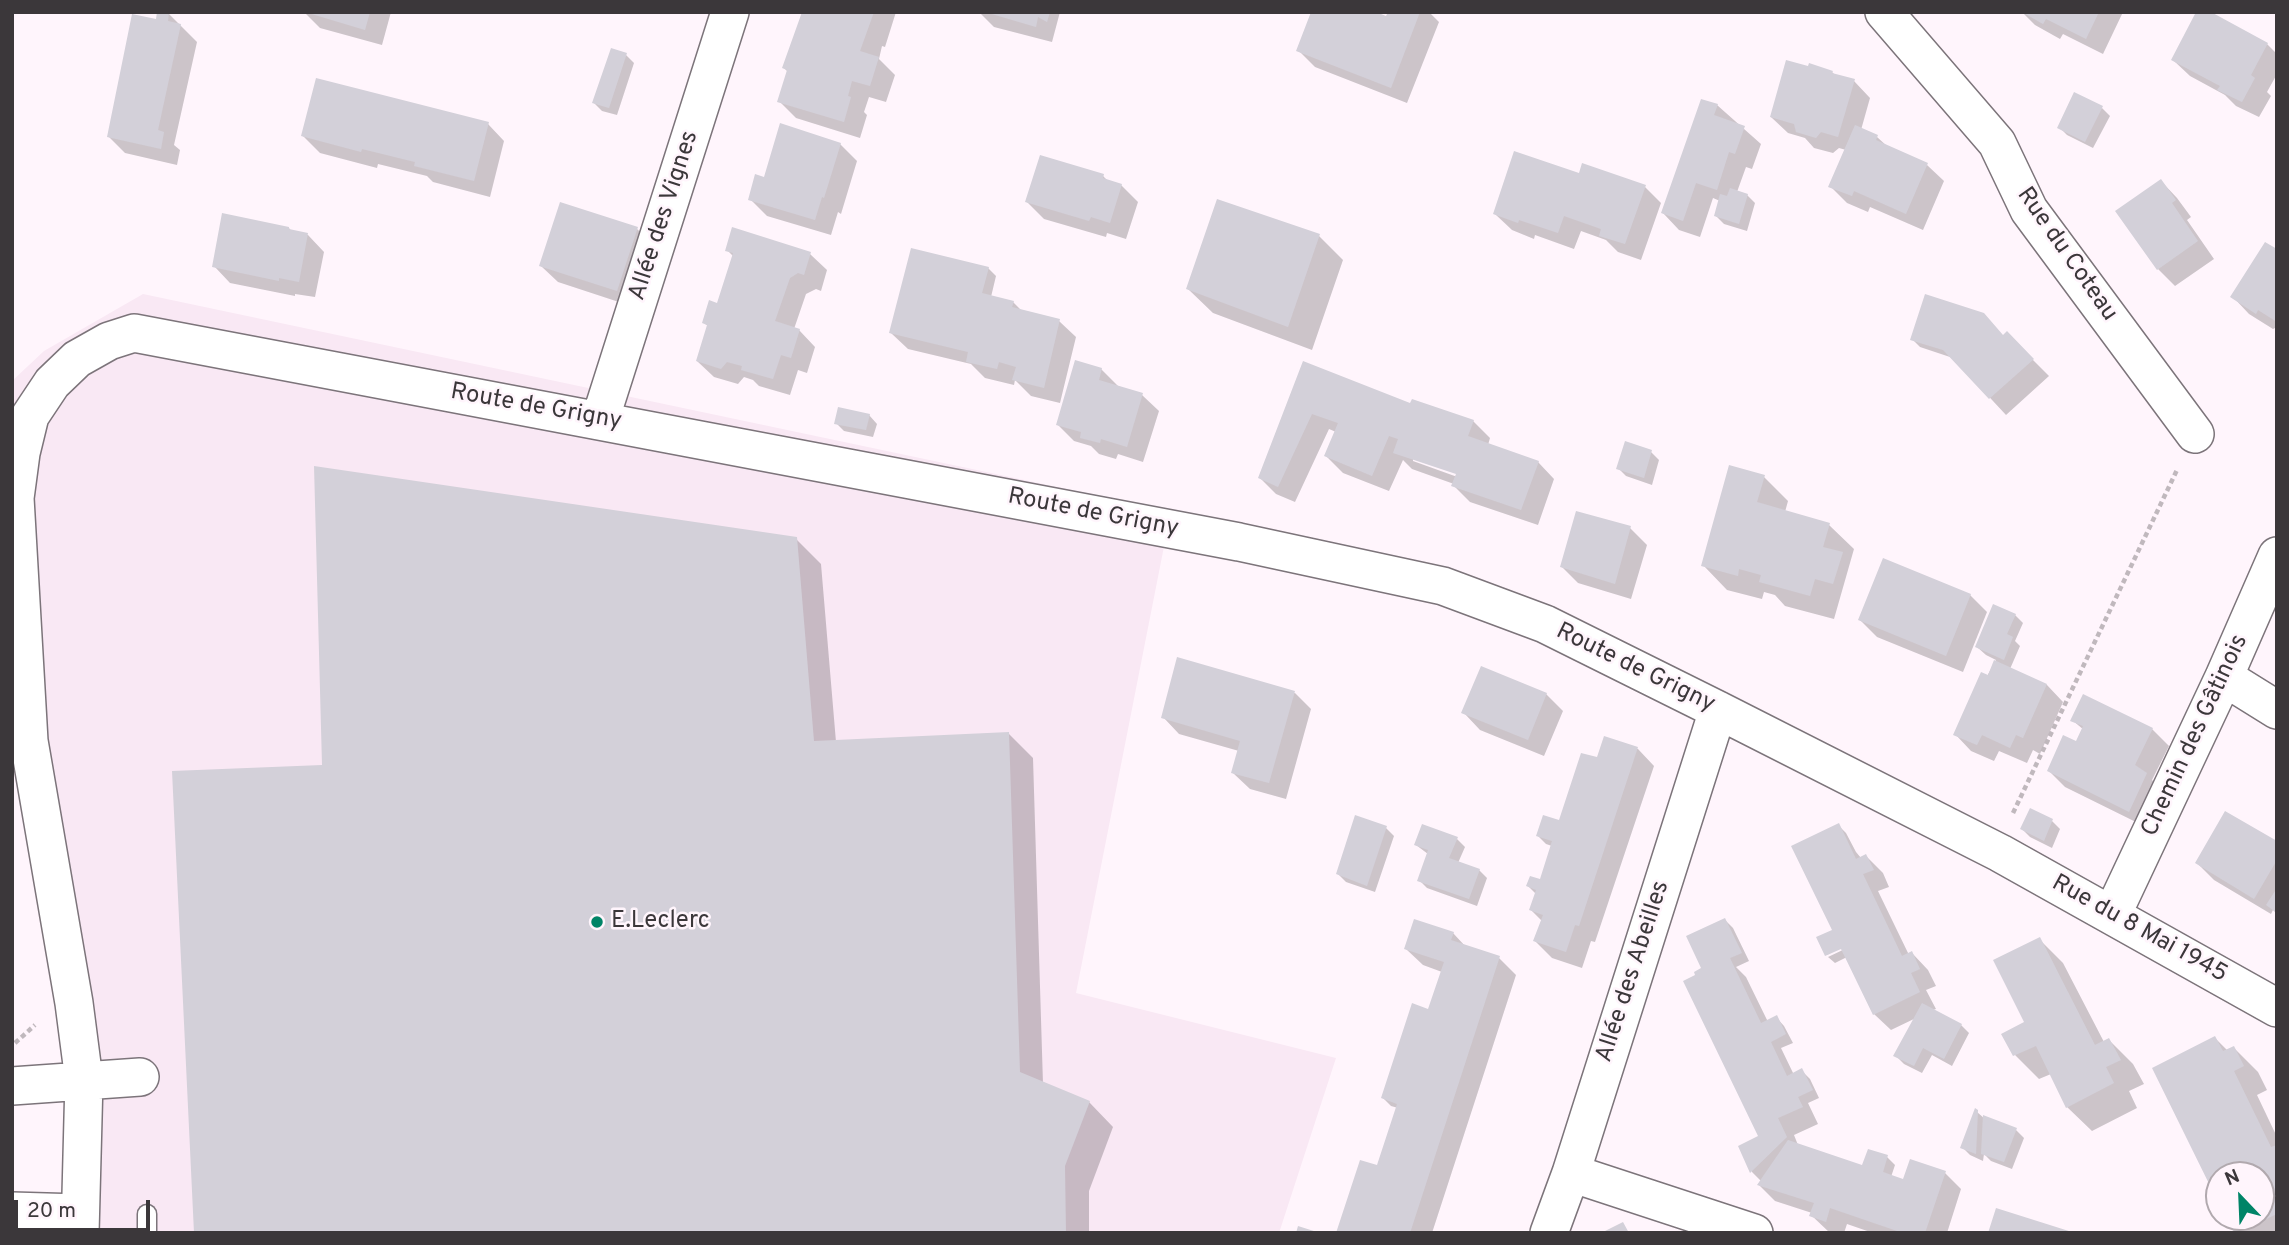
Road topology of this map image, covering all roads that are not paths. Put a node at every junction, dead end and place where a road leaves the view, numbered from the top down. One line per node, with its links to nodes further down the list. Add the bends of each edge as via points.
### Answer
1 (730, 12): 3 (street, Allée des Vignes)
2 (1884, 12): 4 (street, Rue du Coteau, via 1997,143 2029,211)
3 (600, 420): 7 (street, Route de Grigny, via 1239,542 1443,586 1545,624); 13 (street, Route de Grigny, via 134,333 77,359 52,383 30,416 15,498 29,741)
4 (2195, 434)
5 (2277, 556): 6 (street, Chemin des Gâtinois)
6 (2224, 677): 8 (street); 10 (street, Chemin des Gâtinois)
7 (1718, 710): 9 (street, Route de Grigny); 15 (street, Allée des Abeilles)
8 (2277, 710)
9 (2000, 853): 10 (street, Rue du 8 Mai 1945)
10 (2112, 915): 11 (street, Rue du 8 Mai 1945)
11 (2277, 1008)
12 (140, 1077): 13 (street)
13 (84, 1080): 14 (street); 18 (street)
14 (12, 1086)
15 (1570, 1173): 20 (street, Allée des Abeilles); 21 (street)
16 (12, 1211): 18 (street)
17 (147, 1214): 19 (lane)
18 (80, 1223)
19 (147, 1233)
20 (1549, 1233)
21 (1754, 1233)

